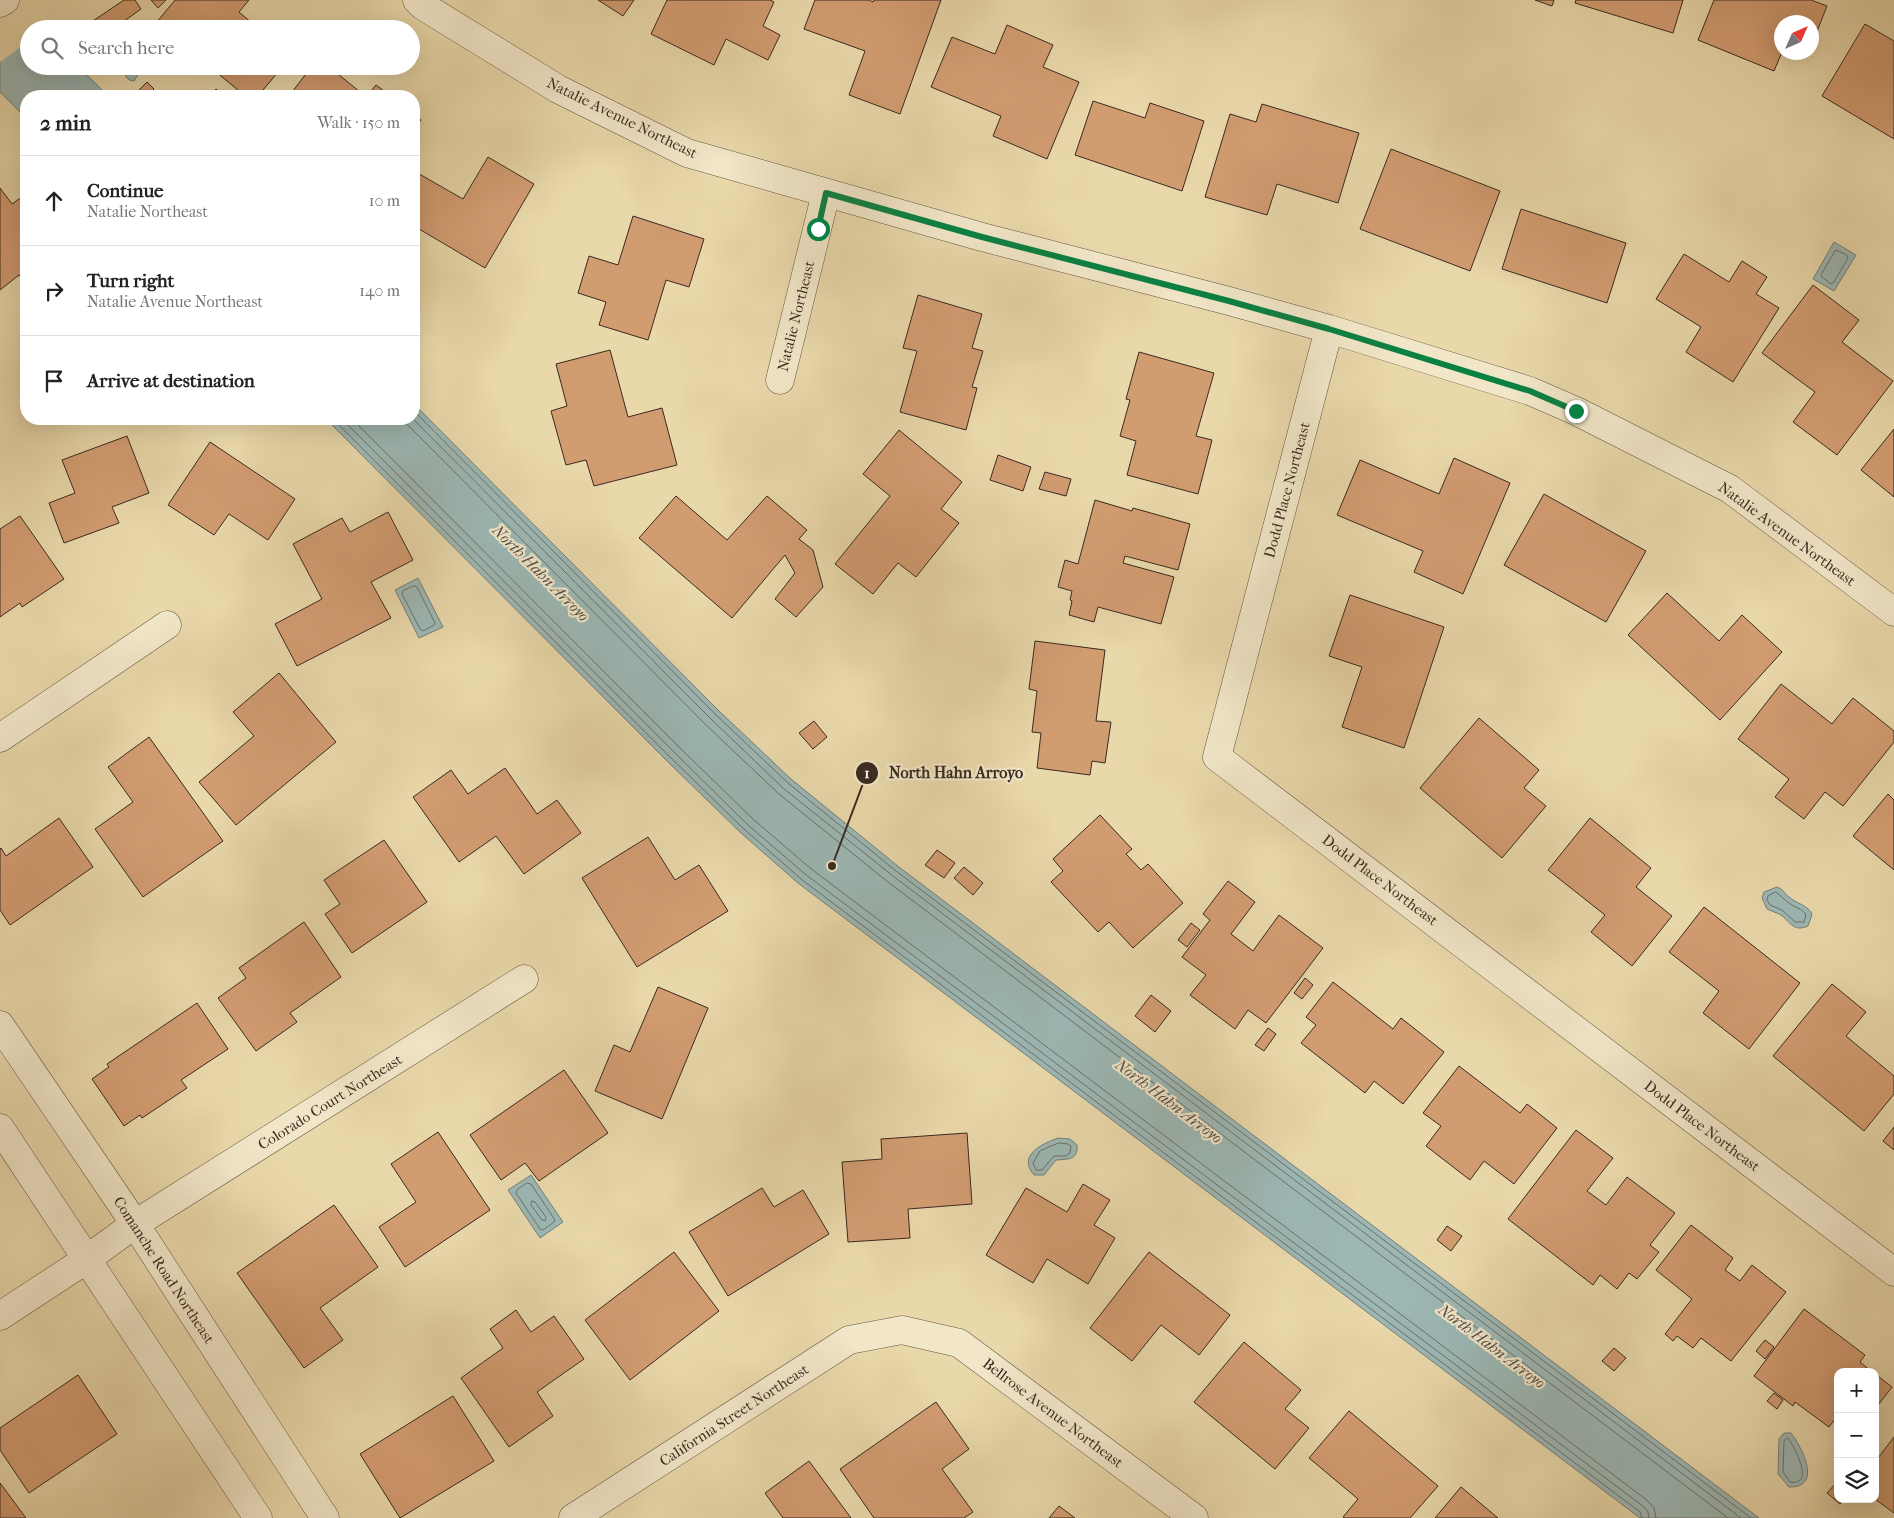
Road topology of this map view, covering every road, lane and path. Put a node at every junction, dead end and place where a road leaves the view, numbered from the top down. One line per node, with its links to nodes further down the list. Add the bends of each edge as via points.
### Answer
1 (5, 0): 3 (street)
2 (417, 0): 4 (street, Natalie Avenue Northeast, via 558,89 688,153)
3 (0, 3)
4 (826, 193): 5 (street, Natalie Avenue Northeast); 6 (street, Natalie Northeast)
5 (1329, 329): 7 (street, Natalie Avenue Northeast, via 1530,391 1576,411 1730,489); 15 (street, Dodd Place Northeast, via 1218,757)
6 (780, 380)
7 (1894, 612)
8 (167, 625): 9 (street)
9 (0, 738)
10 (524, 979): 13 (street, Colorado Court Northeast)
11 (0, 1025): 13 (street, Comanche Road Northeast)
12 (0, 1128): 14 (street)
13 (136, 1224): 14 (street, Colorado Court Northeast); 19 (street, Comanche Road Northeast)
14 (87, 1259): 16 (street, Colorado Court Northeast); 18 (street)
15 (1894, 1272)
16 (0, 1316)
17 (902, 1330): 20 (street, California Street Northeast, via 849,1340); 21 (street, Bellrose Avenue Northeast, via 959,1344)
18 (258, 1518)
19 (325, 1518)
20 (573, 1518)
21 (1194, 1518)

